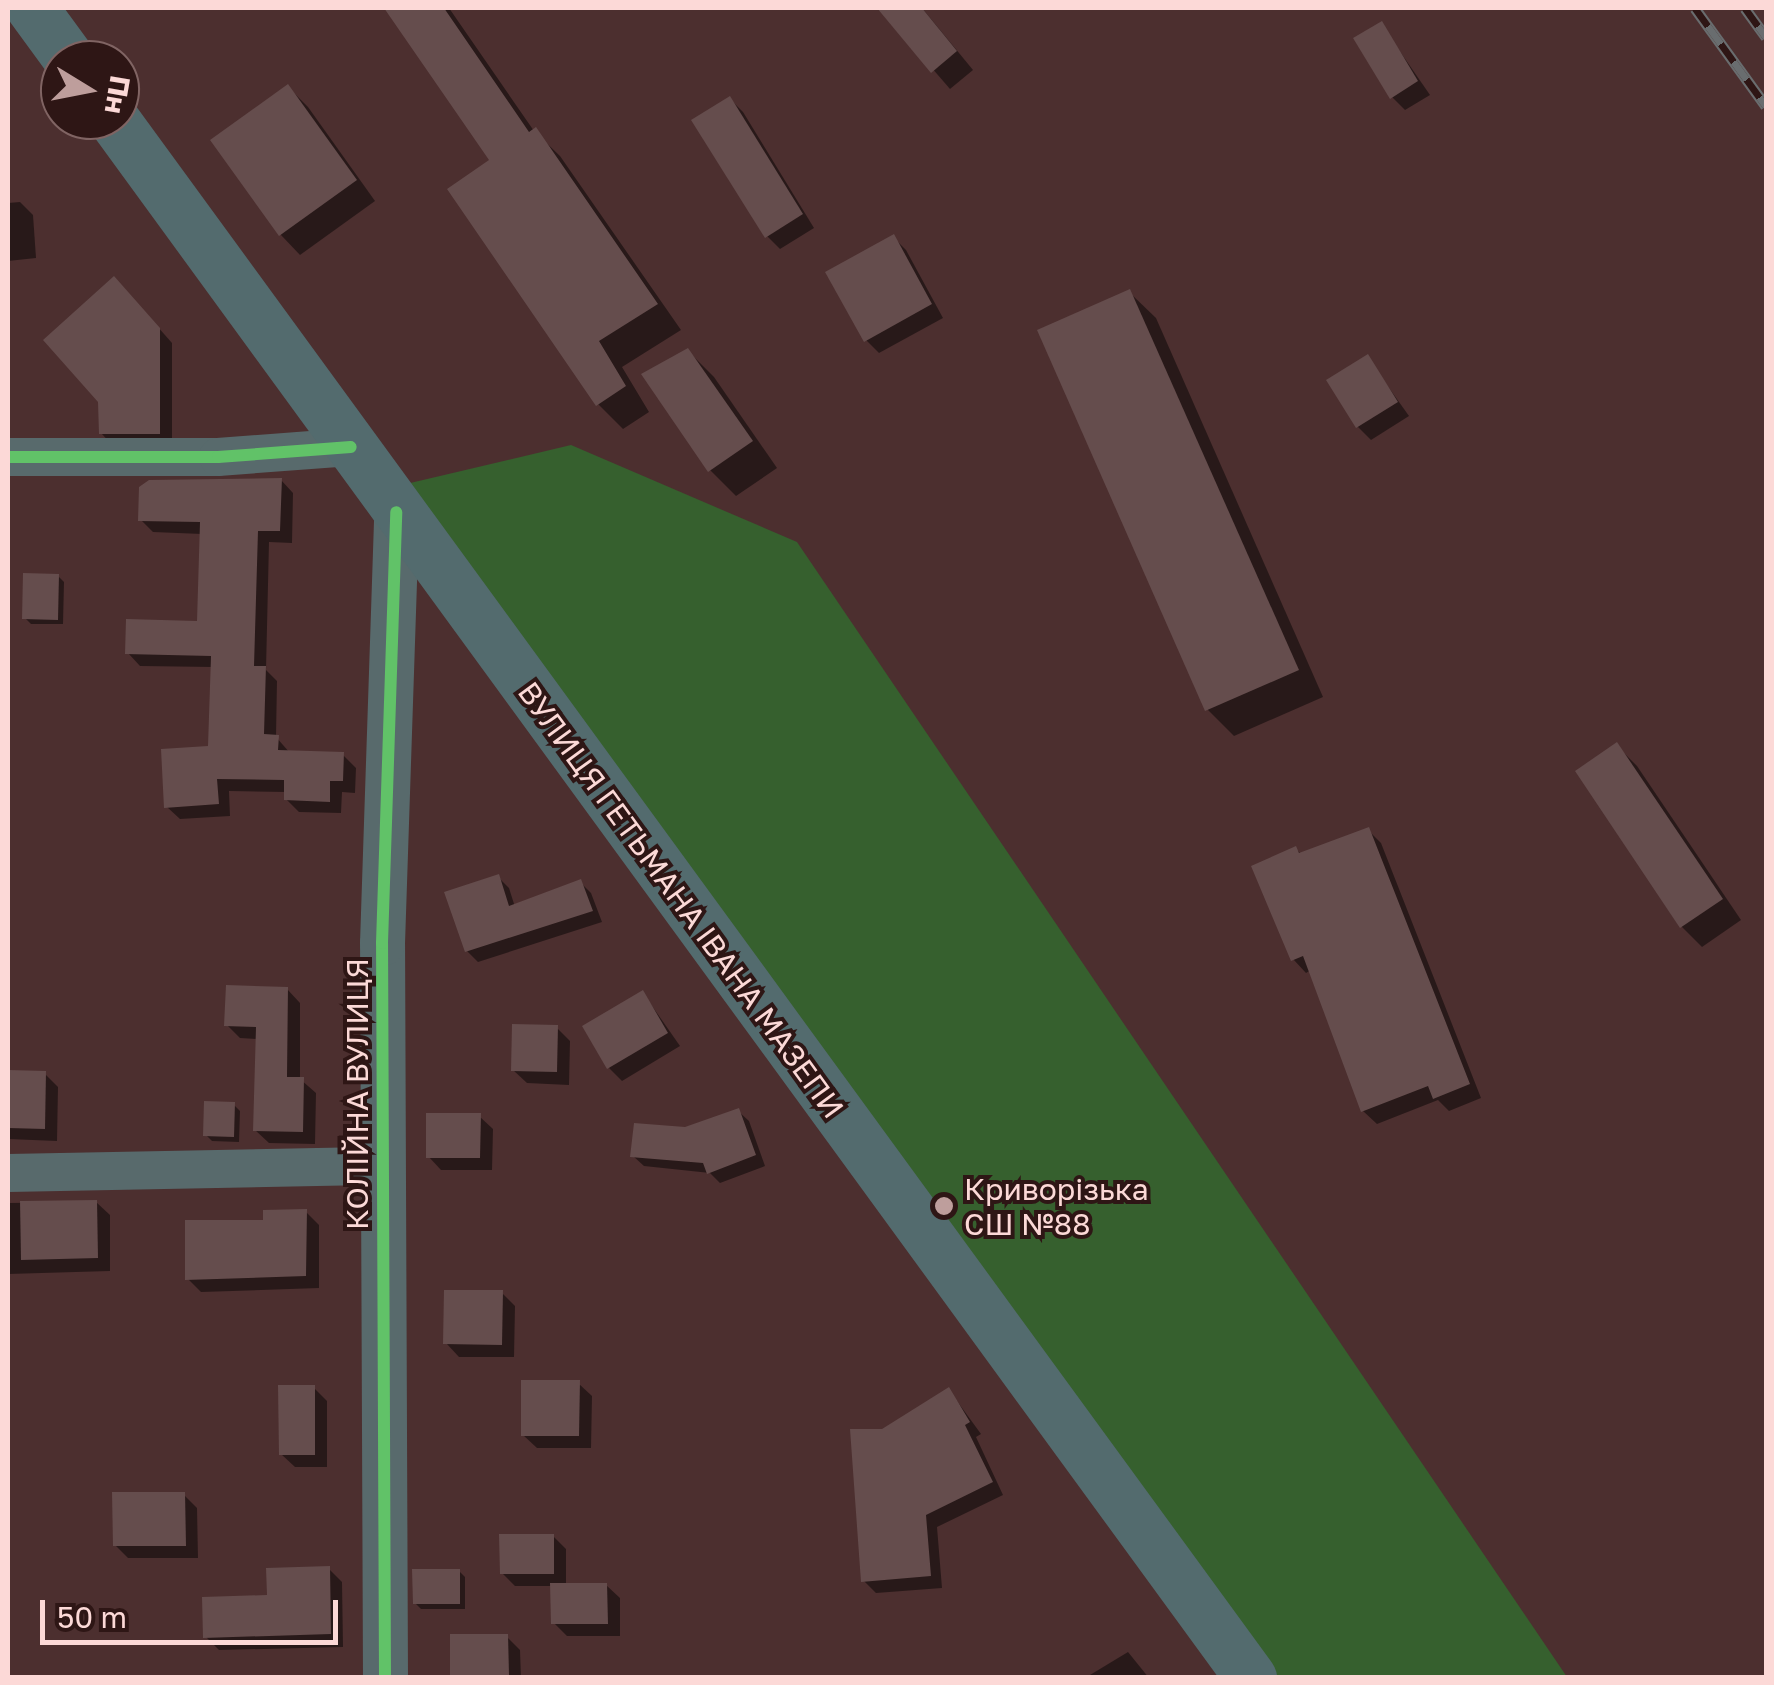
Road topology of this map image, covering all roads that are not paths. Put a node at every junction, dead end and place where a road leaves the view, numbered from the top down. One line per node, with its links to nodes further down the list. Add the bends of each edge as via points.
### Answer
1 (8, 8): 2 (street)
2 (16, 8)
3 (32, 8): 4 (main road)
4 (55, 40)
5 (128, 140): 6 (main road, ВУЛИЦЯ ГЕТЬМАНА ІВАНА МАЗЕПИ)
6 (351, 447): 7 (street, via 218,457); 8 (main road, ВУЛИЦЯ ГЕТЬМАНА ІВАНА МАЗЕПИ)
7 (8, 457)
8 (396, 512): 9 (street, КОЛІЙНА ВУЛИЦЯ); 12 (main road, ВУЛИЦЯ ГЕТЬМАНА ІВАНА МАЗЕПИ)
9 (382, 1166): 10 (street); 11 (street, КОЛІЙНА ВУЛИЦЯ)
10 (8, 1173)
11 (385, 1678)
12 (1251, 1678)

